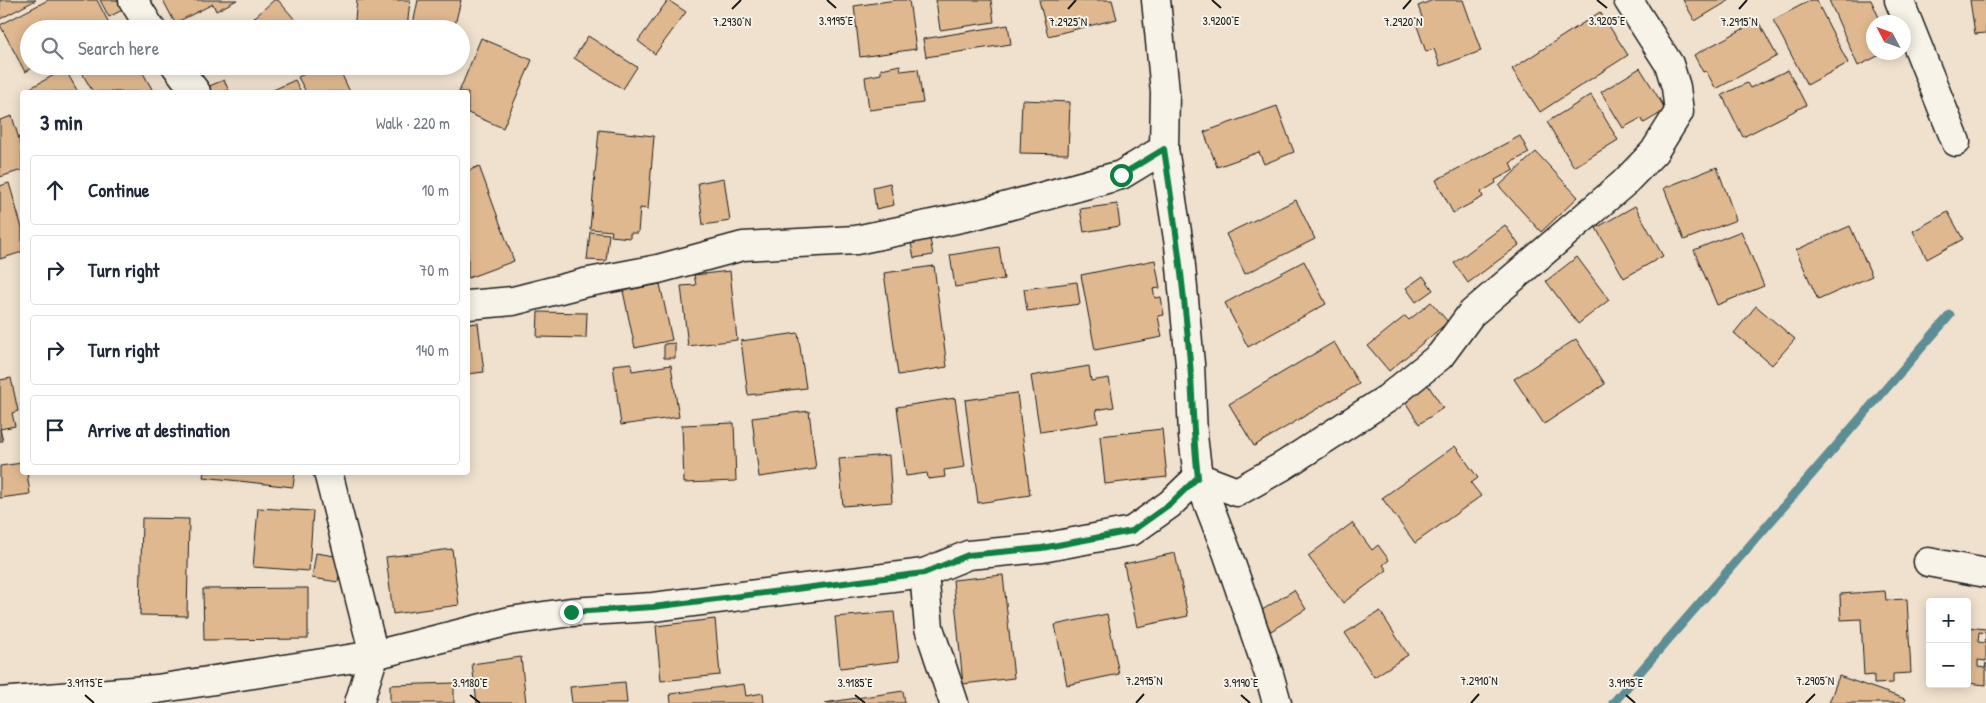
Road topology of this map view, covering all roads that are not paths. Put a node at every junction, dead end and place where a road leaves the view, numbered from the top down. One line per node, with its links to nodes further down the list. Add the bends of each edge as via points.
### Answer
1 (133, 0): 5 (street)
2 (1156, 0): 9 (street, via 1166,92)
3 (1628, 0): 12 (street, via 1669,64 1676,88 1679,112 1654,152 1623,184 1471,314 1440,356 1388,398 1237,492)
4 (1899, 0): 8 (street)
5 (145, 20)
6 (183, 75): 7 (street)
7 (194, 90)
8 (1956, 142)
9 (1164, 149): 10 (street, via 1121,175 975,215 856,240 743,246 658,269 512,301); 12 (street, via 1179,245)
10 (470, 305)
11 (329, 475): 16 (street)
12 (1198, 477): 14 (street, via 1170,504 1132,531 1042,548 968,555); 20 (street, via 1227,552)
13 (1928, 562): 15 (street)
14 (924, 573): 16 (street, via 653,607 510,620); 19 (street, via 929,628)
15 (1986, 573)
16 (374, 655): 17 (street, via 157,689); 18 (street)
17 (0, 702)
18 (359, 703)
19 (954, 703)
20 (1277, 703)

